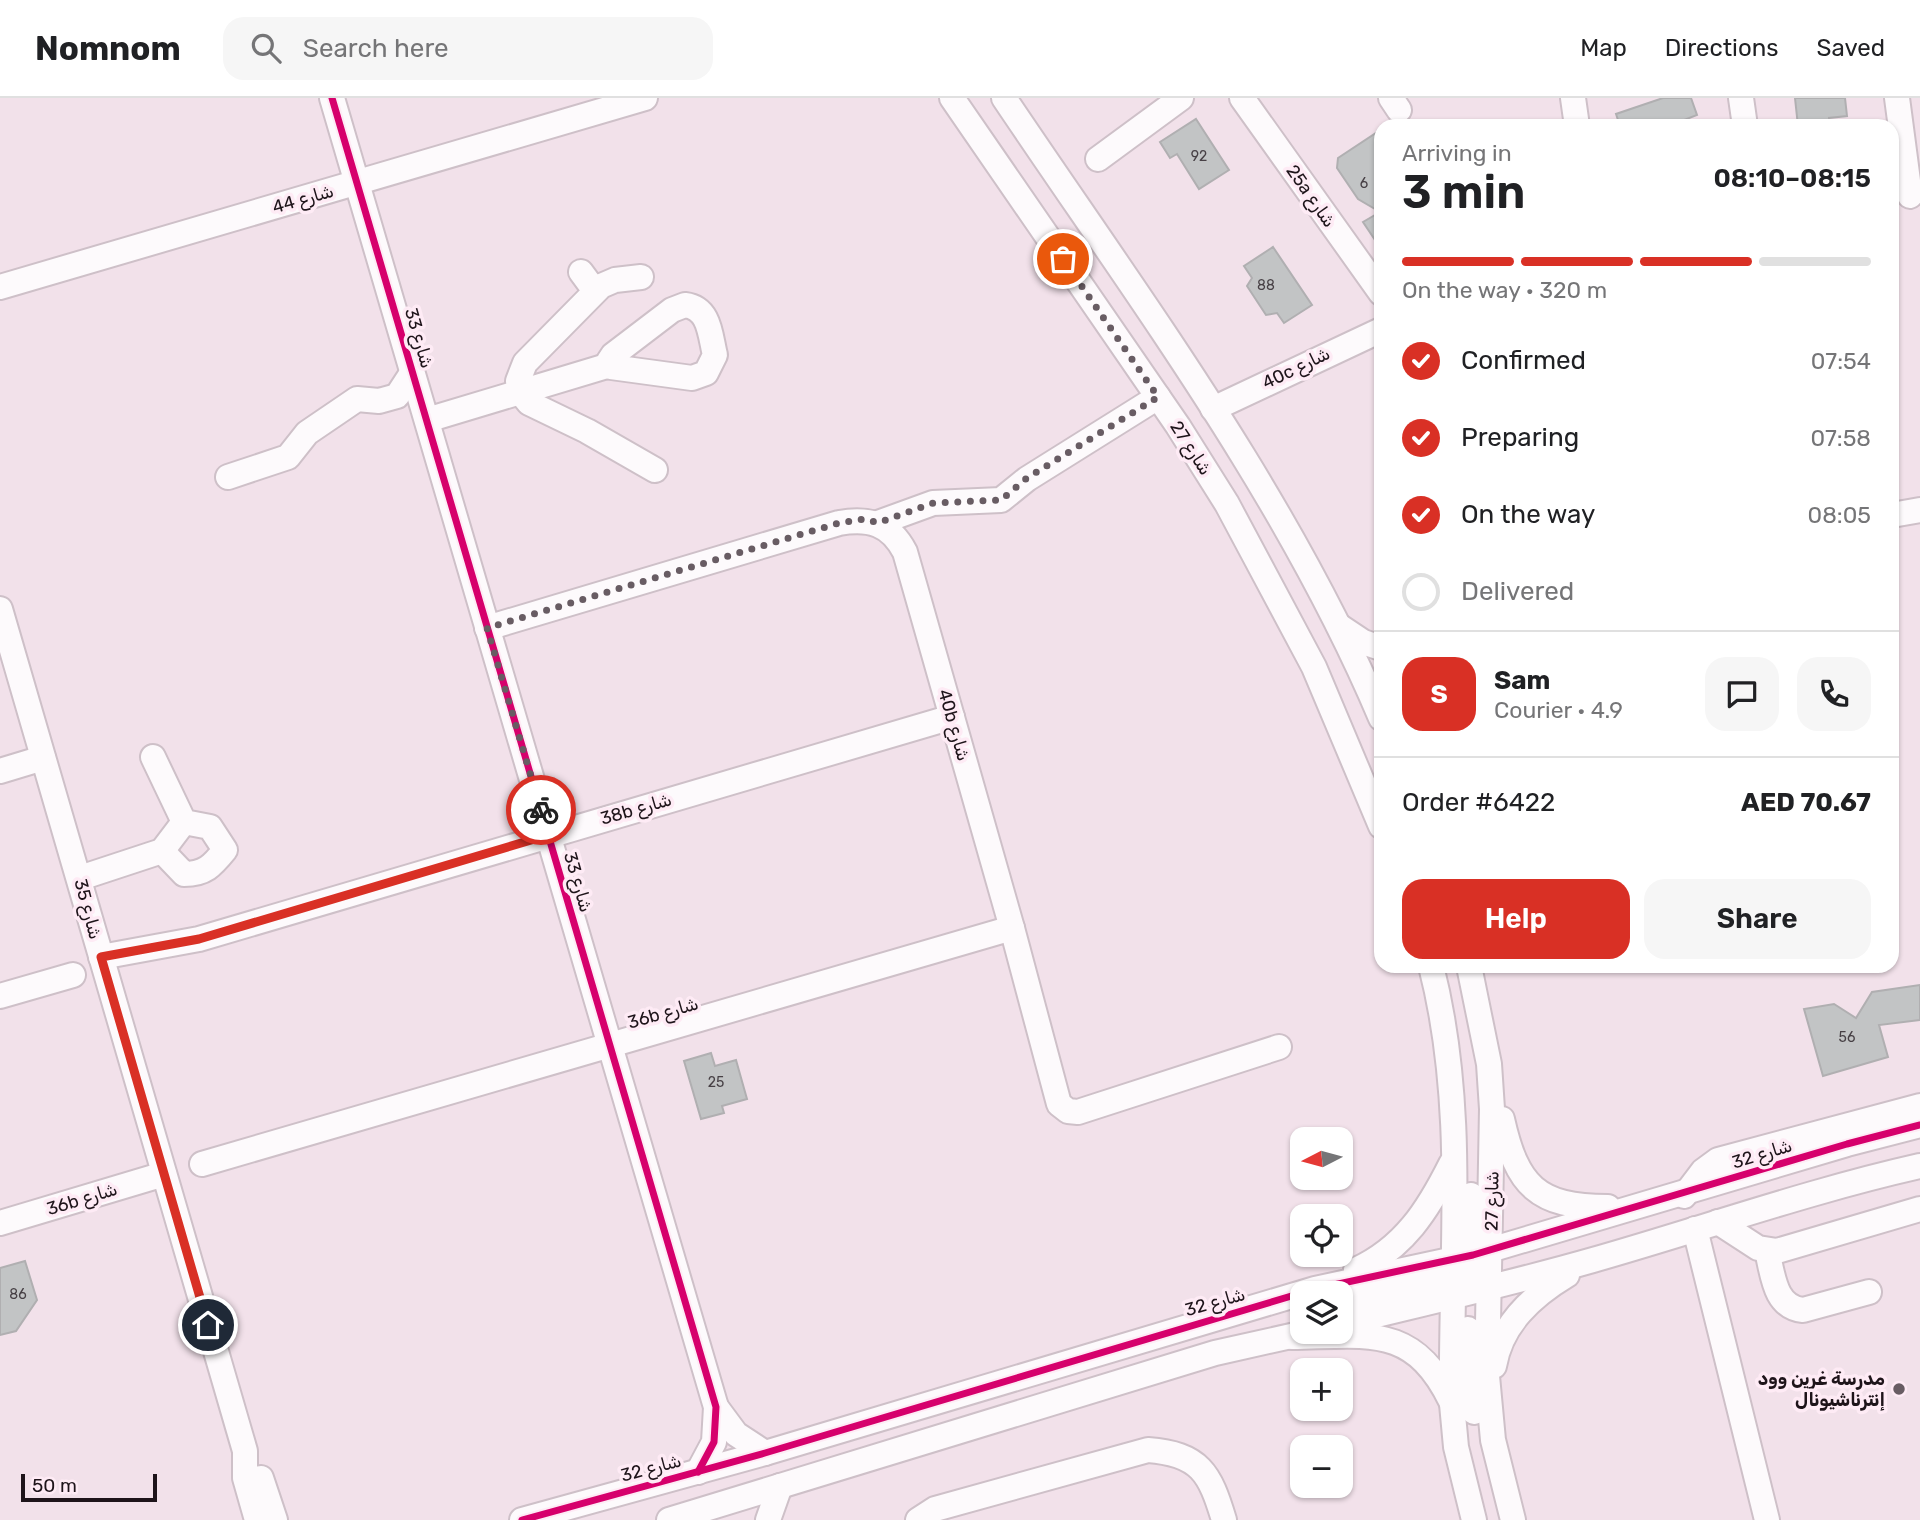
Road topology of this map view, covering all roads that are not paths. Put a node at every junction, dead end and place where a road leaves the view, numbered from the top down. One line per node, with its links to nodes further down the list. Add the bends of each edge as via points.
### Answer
1 (332, 98): 13 (street, شارع 33)
2 (645, 98): 13 (street, شارع 44)
3 (952, 98): 22 (street, شارع 27)
4 (1004, 98): 23 (street)
5 (1181, 98): 12 (street)
6 (1242, 98): 16 (street, 25a شارع)
7 (1573, 98): 10 (street)
8 (1741, 98): 11 (street)
9 (1897, 98): 14 (street)
10 (1576, 119)
11 (1744, 119)
12 (1098, 159)
13 (357, 184): 17 (street, شارع 44); 20 (street, شارع 33)
14 (1907, 196)
15 (641, 277): 21 (street, via 588,282 525,363 518,381)
16 (1374, 283)
17 (0, 287)
18 (1374, 333): 23 (street, 40c شارع)
19 (610, 365): 21 (street)
20 (412, 373): 24 (street, شارع 33); 26 (street, via 397,396 379,401 357,399 307,433 288,457)
21 (520, 392): 24 (street); 25 (street, via 529,403)
22 (1158, 397): 29 (street, via 1027,478 1001,500 933,503); 39 (street, شارع 27, via 1227,504 1272,585 1320,679)
23 (1213, 409): 31 (street, via 1260,478)
24 (427, 421): 32 (street, شارع 33)
25 (655, 470)
26 (228, 477)
27 (1920, 510): 28 (street)
28 (1899, 514)
29 (878, 523): 32 (street, via 865,519 839,523); 35 (street, 40b شارع, via 899,540 905,552)
30 (0, 609): 37 (street, شارع 35)
31 (1339, 626): 33 (street); 34 (street)
32 (487, 628): 41 (street, شارع 33)
33 (1374, 646)
34 (1374, 703)
35 (952, 718): 41 (street, 38b شارع); 44 (street, 40b شارع)
36 (153, 757): 40 (street)
37 (43, 758): 38 (street); 43 (street, شارع 35)
38 (0, 771)
39 (1374, 809)
40 (184, 822): 42 (street); 42 (street, via 210,827 225,850 197,874 184,874)
41 (548, 835): 45 (street, 38b شارع); 51 (street, شارع 33)
42 (162, 851): 43 (street)
43 (80, 878): 45 (street, شارع 35)
44 (1012, 928): 51 (street, 36b شارع); 52 (street, 40b شارع, via 1057,1099 1068,1111 1078,1112)
45 (104, 967): 59 (street, شارع 35)
46 (1433, 973): 50 (street, شارع 27)
47 (1470, 973): 53 (street, شارع 27)
48 (72, 975): 49 (street)
49 (0, 996)
50 (1443, 1012): 56 (street, شارع 27, via 1452,1072); 67 (street, via 1461,1049 1470,1089)
51 (610, 1045): 57 (street, 36b شارع); 80 (street, شارع 33)
52 (1279, 1047)
53 (1489, 1064): 61 (street, via 1509,1151 1530,1185 1563,1204); 67 (street, شارع 27, via 1492,1132)
54 (1920, 1106): 60 (street, via 1718,1160 1703,1171)
55 (1920, 1125): 60 (street, شارع 32)
56 (1454, 1157): 67 (street, شارع 27); 68 (street, via 1425,1212 1391,1250)
57 (202, 1164)
58 (1920, 1166): 64 (street, شارع 32)
59 (164, 1174): 63 (street, 36b شارع); 86 (street, شارع 35, via 245,1451 258,1468)
60 (1689, 1193): 61 (street, شارع 32); 67 (street, via 1644,1219)
61 (1640, 1206): 67 (street, شارع 32)
62 (1920, 1209): 65 (street)
63 (0, 1223)
64 (1706, 1225): 65 (street); 66 (street, شارع 32); 92 (street)
65 (1767, 1251): 70 (street, via 1782,1300 1795,1309)
66 (1594, 1260): 67 (street, شارع 32); 79 (street, via 1547,1287 1518,1314 1500,1343)
67 (1471, 1273): 69 (street, شارع 32); 72 (street); 73 (street, شارع 32); 78 (street, شارع 27); 79 (street, شارع 27); 84 (street, via 1469,1366 1475,1426 1486,1469)
68 (1331, 1281)
69 (1353, 1285)
70 (1869, 1292)
71 (1290, 1296): 81 (street, شارع 32)
72 (1353, 1302)
73 (1353, 1319)
74 (1290, 1321): 77 (street)
75 (1290, 1336): 77 (street)
76 (1353, 1336): 78 (street, via 1399,1342 1428,1363)
77 (1215, 1353): 83 (street)
78 (1452, 1404): 91 (street, شارع 27, via 1456,1447)
79 (1489, 1405): 84 (street, شارع 27, via 1499,1475)
80 (716, 1408): 81 (street, شارع 33, via 736,1434); 82 (street, شارع 33, via 714,1442)
81 (765, 1452): 82 (street, شارع 32)
82 (698, 1472): 87 (street, شارع 32)
83 (780, 1486): 85 (street); 88 (street)
84 (1511, 1514)
85 (684, 1518)
86 (265, 1519)
87 (522, 1520)
88 (768, 1520)
89 (918, 1520): 90 (street, via 935,1509 1148,1450 1183,1456 1204,1470)
90 (1224, 1520)
91 (1474, 1520)
92 (1767, 1520)

